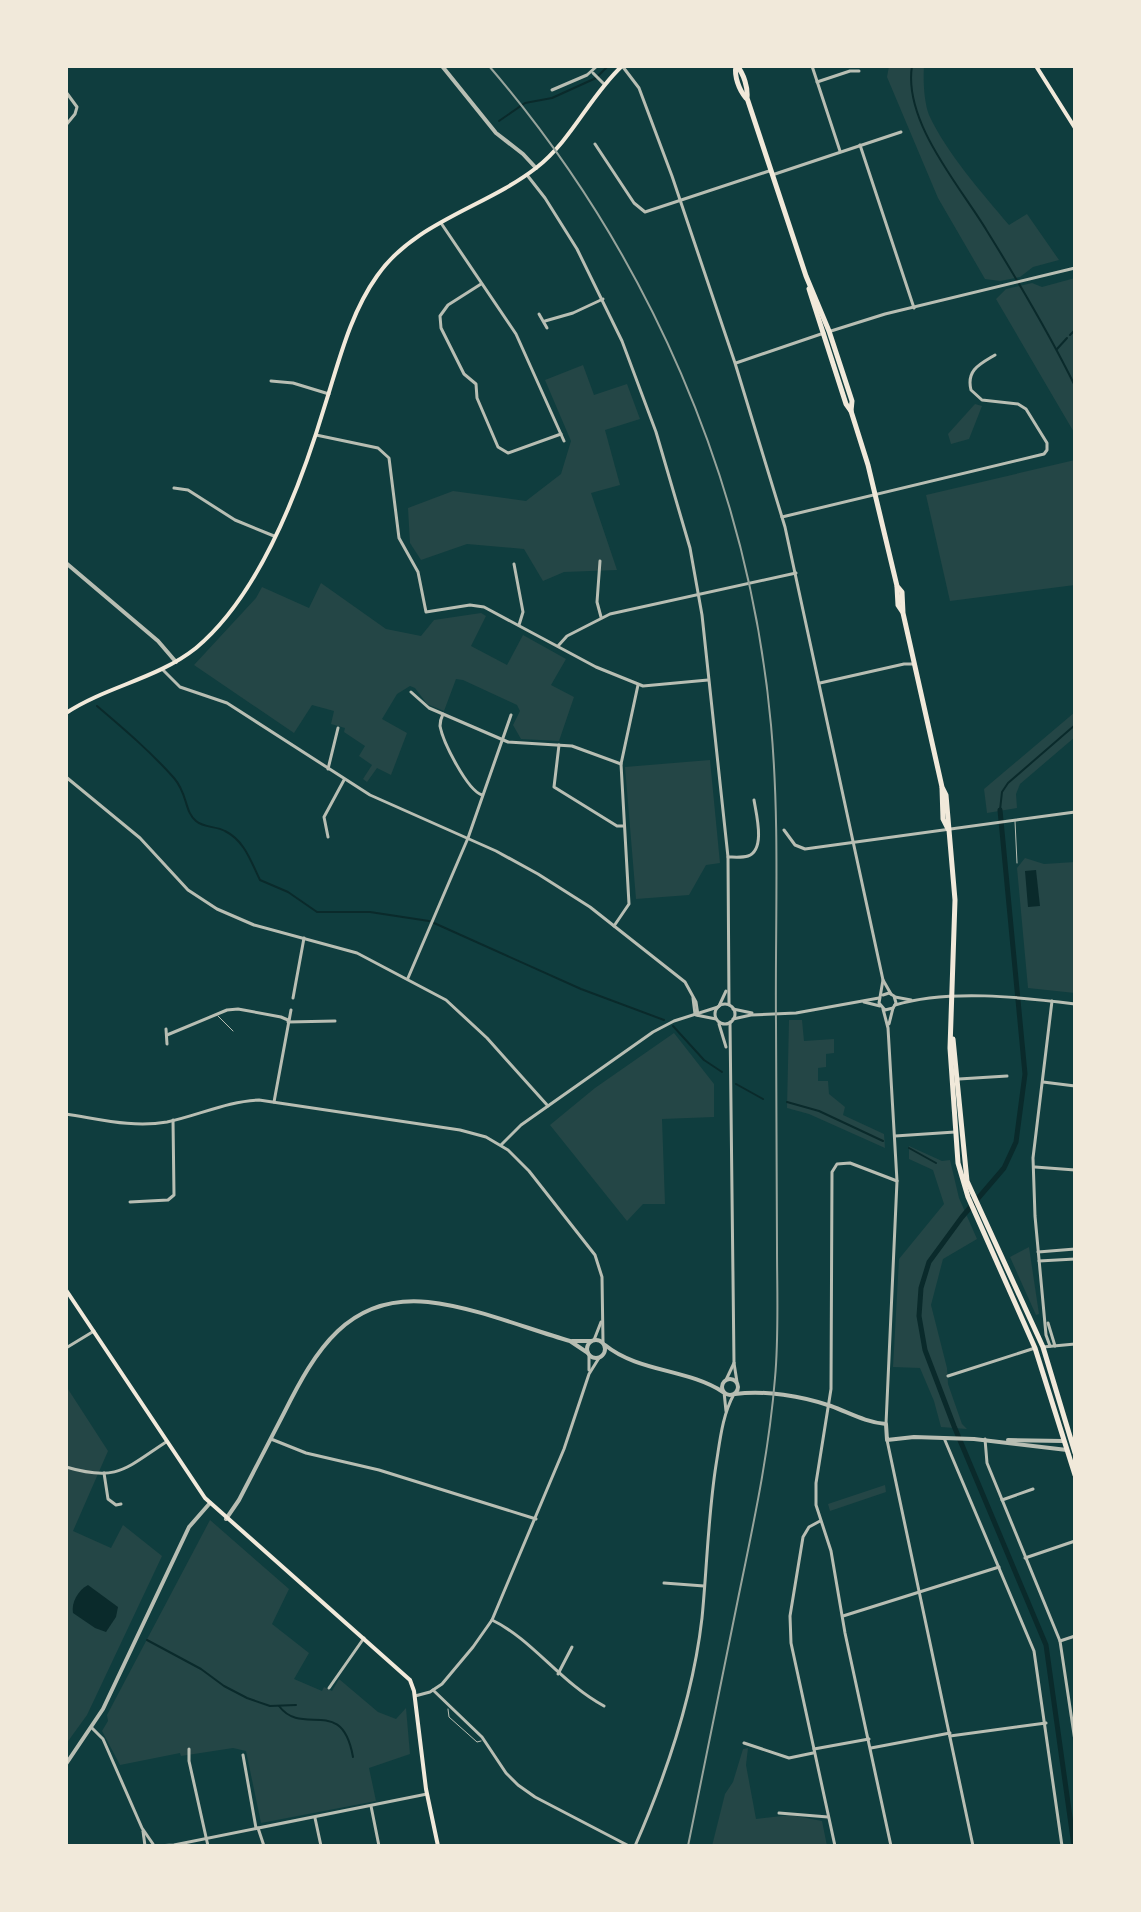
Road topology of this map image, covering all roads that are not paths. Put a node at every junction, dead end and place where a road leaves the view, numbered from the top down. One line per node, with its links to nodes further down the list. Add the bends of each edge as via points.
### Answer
1 (442, 66): 19 (street, via 496,133)
2 (597, 66): 7 (street)
3 (622, 66): 10 (main road); 22 (street, via 642,95)
4 (736, 66): 20 (highway)
5 (812, 66): 9 (street)
6 (1036, 66): 14 (main road)
7 (591, 71): 10 (street); 11 (street)
8 (859, 71): 9 (street)
9 (817, 82): 18 (street)
10 (604, 84): 19 (main road, via 559,147)
11 (552, 90)
12 (66, 92): 13 (street, via 77,107)
13 (66, 125)
14 (1075, 128)
15 (901, 132): 17 (street)
16 (595, 144): 22 (street, via 639,209 653,211)
17 (860, 145): 18 (street); 27 (street)
18 (840, 151): 20 (street)
19 (536, 168): 21 (main road)
20 (772, 173): 22 (street); 31 (highway)
21 (527, 175): 23 (main road); 26 (street)
22 (680, 201): 33 (street)
23 (441, 223): 25 (street); 37 (main road, via 397,252 375,278 351,323)
24 (1075, 268): 27 (street)
25 (481, 284): 38 (street, via 516,334); 38 (street, via 448,305 440,316 441,328 464,374 476,384 478,401 502,451)
26 (603, 299): 29 (street); 49 (street, via 660,443)
27 (914, 308): 31 (street)
28 (539, 314): 29 (street)
29 (545, 321): 30 (street)
30 (547, 328)
31 (825, 332): 33 (street); 42 (highway, via 852,401)
32 (995, 355): 42 (street, via 973,370 971,390 982,400 1024,406 1047,443 1046,452)
33 (735, 363): 43 (street)
34 (289, 377): 36 (street)
35 (271, 381): 36 (street)
36 (293, 383): 37 (street)
37 (329, 394): 39 (main road)
38 (561, 434): 40 (street)
39 (316, 435): 44 (main road); 51 (street, via 387,454 399,538 418,572 426,612 479,606)
40 (564, 441)
41 (174, 488): 44 (street, via 188,490 235,520)
42 (875, 495): 43 (street); 54 (highway)
43 (782, 517): 48 (street)
44 (274, 536): 53 (main road, via 239,602)
45 (600, 561): 50 (street)
46 (66, 563): 53 (street)
47 (514, 564): 51 (street, via 523,612)
48 (796, 573): 49 (street); 57 (street)
49 (699, 595): 50 (street); 56 (street)
50 (601, 617): 52 (street)
51 (519, 625): 52 (street)
52 (558, 646): 58 (street)
53 (176, 662): 55 (main road)
54 (915, 664): 57 (street); 76 (highway)
55 (163, 670): 60 (main road); 67 (street, via 180,687 227,703)
56 (708, 680): 58 (street); 80 (street)
57 (820, 683): 79 (street)
58 (638, 685): 66 (street)
59 (411, 692): 61 (street)
60 (66, 713)
61 (443, 714): 64 (street); 70 (street, via 440,725 451,754 474,792)
62 (511, 715): 64 (street)
63 (338, 728): 67 (street)
64 (501, 739): 65 (street); 70 (street)
65 (559, 745): 66 (street); 74 (street, via 554,787)
66 (621, 764): 74 (street)
67 (328, 769): 69 (street)
68 (66, 777): 83 (street, via 140,838 194,894 244,921)
69 (344, 780): 77 (street, via 326,812); 78 (street)
70 (482, 795): 78 (street)
71 (754, 800): 80 (street, via 759,827 755,850 747,857)
72 (1075, 812): 73 (street)
73 (1015, 820): 76 (street); 81 (lane)
74 (624, 826): 82 (street, via 629,904)
75 (784, 830): 79 (street, via 801,849)
76 (948, 830): 79 (street); 89 (highway, via 955,900)
77 (328, 837)
78 (468, 838): 82 (street, via 538,874); 84 (street)
79 (853, 842): 85 (street)
80 (728, 857): 86 (street)
81 (1017, 863)
82 (614, 926): 101 (street, via 688,986)
83 (304, 938): 84 (street, via 357,953); 90 (street)
84 (408, 978): 119 (street, via 461,1012)
85 (883, 980): 87 (street); 88 (street)
86 (727, 988): 95 (street); 96 (street)
87 (881, 996): 88 (street); 93 (street); 97 (street)
88 (893, 996): 91 (street); 98 (street)
89 (950, 997): 91 (street); 92 (street); 110 (highway)
90 (293, 998)
91 (912, 1000): 98 (street)
92 (1052, 1001): 94 (street); 116 (street)
93 (864, 1002): 97 (street); 102 (street)
94 (1075, 1004)
95 (719, 1007): 96 (street); 101 (street); 103 (street)
96 (731, 1007): 102 (street); 106 (street)
97 (881, 1007): 98 (street); 107 (street)
98 (894, 1007): 107 (street)
99 (291, 1010): 104 (street)
100 (217, 1014): 104 (street, via 238,1009); 109 (lane); 111 (street)
101 (697, 1014): 103 (street); 119 (street, via 653,1032)
102 (759, 1014): 106 (street)
103 (717, 1020): 106 (street); 113 (street)
104 (288, 1021): 105 (street); 118 (street)
105 (335, 1021)
106 (731, 1021): 113 (street)
107 (888, 1028): 123 (street)
108 (166, 1029): 111 (street)
109 (234, 1031)
110 (952, 1034): 115 (highway); 122 (highway)
111 (167, 1035): 112 (street)
112 (167, 1044)
113 (728, 1055): 150 (street)
114 (1007, 1076): 115 (street)
115 (958, 1079): 122 (highway)
116 (1042, 1081): 117 (street); 125 (street)
117 (1075, 1086)
118 (274, 1102): 121 (street, via 243,1102); 124 (street, via 460,1130)
119 (548, 1106): 124 (street)
120 (66, 1114): 121 (street, via 132,1124)
121 (173, 1120): 128 (street, via 174,1195)
122 (958, 1132): 123 (street); 129 (highway)
123 (894, 1136): 127 (street)
124 (501, 1145): 135 (street, via 529,1171 595,1255)
125 (1033, 1167): 126 (street); 131 (street)
126 (1075, 1170)
127 (897, 1181): 159 (street, via 846,1162 832,1172); 161 (street)
128 (130, 1202)
129 (977, 1210): 138 (highway); 146 (highway)
130 (1075, 1249): 131 (street)
131 (1038, 1252): 133 (street)
132 (1075, 1259): 133 (street)
133 (1039, 1261): 136 (street)
134 (66, 1290): 139 (main road)
135 (603, 1314): 140 (street); 142 (street)
136 (1047, 1320): 137 (street); 144 (street)
137 (1046, 1326): 138 (street); 144 (street)
138 (1034, 1327): 144 (highway)
139 (94, 1331): 145 (street); 167 (main road)
140 (593, 1340): 141 (street); 142 (street); 147 (street)
141 (570, 1341): 147 (street); 163 (street, via 439,1304 378,1308 347,1323 323,1344)
142 (604, 1344): 148 (street); 149 (street)
143 (1075, 1344): 144 (street)
144 (1049, 1346): 146 (highway); 168 (highway)
145 (66, 1348)
146 (1035, 1348): 152 (street); 168 (highway)
147 (588, 1353): 148 (street); 151 (street)
148 (601, 1357): 149 (street); 151 (street)
149 (625, 1358): 154 (street)
150 (734, 1363): 153 (street); 155 (street)
151 (589, 1374): 178 (street)
152 (948, 1376)
153 (726, 1380): 154 (street); 155 (street); 156 (street)
154 (706, 1382): 156 (street)
155 (737, 1383): 157 (street); 158 (street)
156 (724, 1392): 158 (street); 160 (street)
157 (752, 1392): 158 (street); 159 (street)
158 (735, 1394): 160 (street)
159 (829, 1406): 161 (street); 179 (street, via 816,1483)
160 (726, 1411): 184 (street, via 711,1496)
161 (886, 1424): 165 (street)
162 (940, 1438): 164 (street); 165 (street); 182 (street)
163 (270, 1439): 177 (street); 178 (street)
164 (985, 1439): 166 (street); 174 (street, via 986,1459)
165 (887, 1440): 185 (street)
166 (998, 1440): 168 (street); 169 (street)
167 (166, 1442): 171 (street, via 119,1473); 175 (main road)
168 (1070, 1442): 169 (highway)
169 (1073, 1451): 172 (highway)
170 (66, 1467): 171 (street)
171 (104, 1473): 176 (street, via 108,1499)
172 (1075, 1475)
173 (1033, 1489): 174 (street)
174 (1002, 1500): 181 (street)
175 (210, 1503): 177 (main road); 200 (street, via 189,1527)
176 (121, 1504)
177 (226, 1519): 189 (main road)
178 (536, 1519): 187 (street)
179 (820, 1521): 186 (street); 208 (street, via 803,1537 790,1616)
180 (1075, 1541): 181 (street)
181 (1025, 1558): 190 (street)
182 (999, 1567): 185 (street); 199 (street, via 1034,1651)
183 (664, 1583): 184 (street)
184 (704, 1586): 228 (street, via 686,1704)
185 (920, 1593): 186 (street); 201 (street)
186 (843, 1616): 203 (street)
187 (492, 1620): 192 (street); 194 (street)
188 (1075, 1636): 190 (street)
189 (364, 1638): 193 (street); 195 (main road, via 408,1676)
190 (1060, 1641): 198 (street)
191 (572, 1647): 192 (street)
192 (558, 1674): 196 (street)
193 (329, 1688)
194 (433, 1690): 195 (street); 197 (street)
195 (415, 1696): 211 (main road)
196 (604, 1706)
197 (450, 1707): 202 (street); 202 (lane, via 450,1718 477,1742)
198 (1073, 1713): 204 (street)
199 (1046, 1723): 201 (street); 232 (street)
200 (92, 1728): 210 (street); 216 (street, via 103,1739)
201 (950, 1734): 206 (street); 231 (street)
202 (484, 1739): 227 (street, via 524,1790)
203 (869, 1739): 206 (street); 208 (street)
204 (1075, 1741)
205 (744, 1743): 208 (street, via 789,1758)
206 (870, 1748): 230 (street)
207 (189, 1749): 218 (street)
208 (814, 1751): 214 (street)
209 (243, 1755): 217 (street)
210 (66, 1764)
211 (427, 1794): 212 (street); 226 (main road)
212 (371, 1806): 215 (street); 225 (street)
213 (779, 1813): 214 (street)
214 (828, 1817): 229 (street)
215 (315, 1818): 217 (street); 224 (street)
216 (142, 1828): 219 (street); 220 (street)
217 (257, 1828): 218 (street); 223 (street)
218 (206, 1837): 221 (street); 222 (street)
219 (155, 1845): 220 (street); 221 (street)
220 (145, 1846)
221 (174, 1846)
222 (208, 1846)
223 (264, 1846)
224 (321, 1846)
225 (379, 1846)
226 (438, 1846)
227 (629, 1846)
228 (635, 1846)
229 (835, 1846)
230 (891, 1846)
231 (974, 1846)
232 (1062, 1846)

